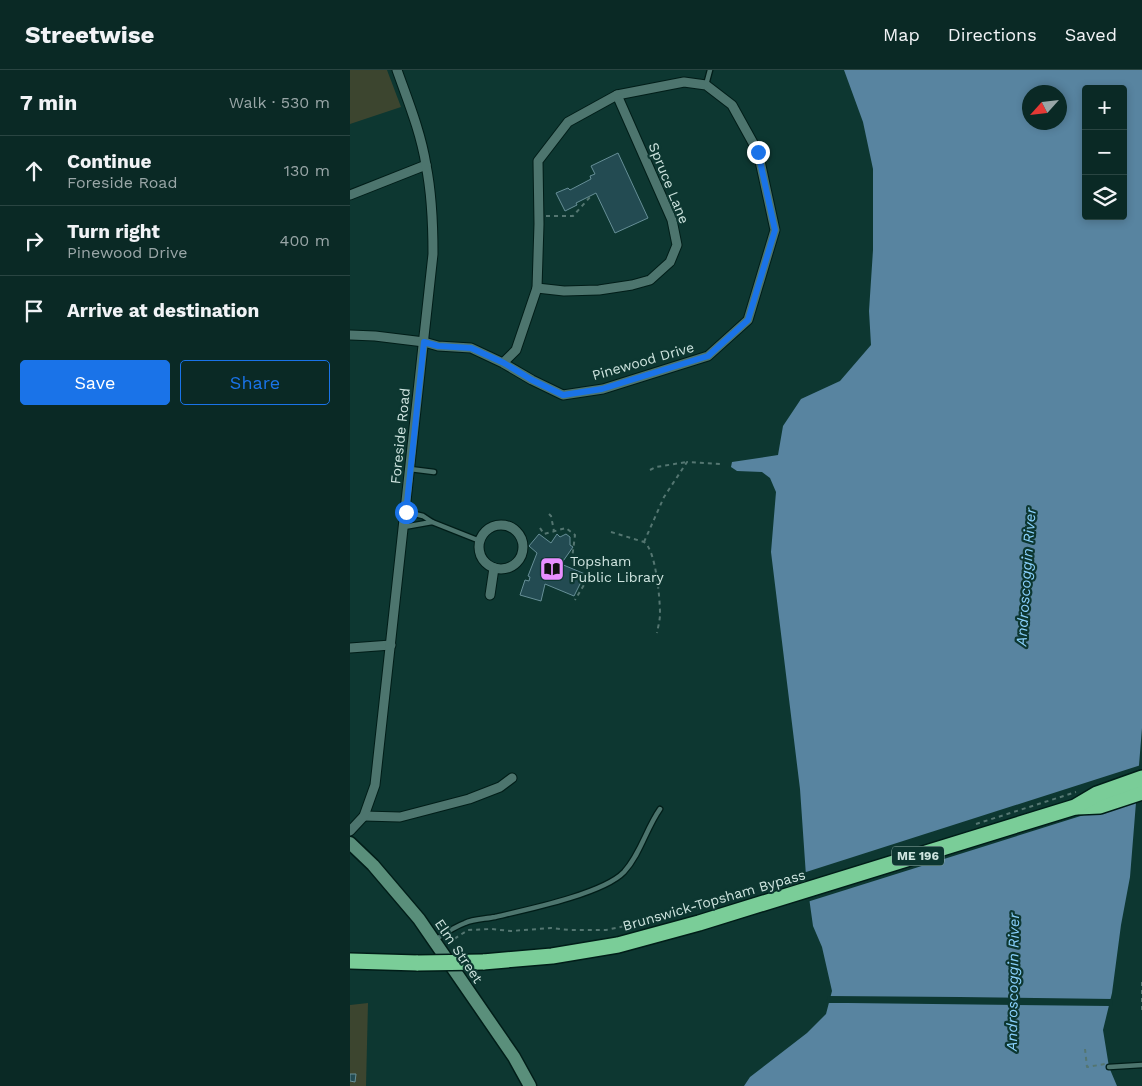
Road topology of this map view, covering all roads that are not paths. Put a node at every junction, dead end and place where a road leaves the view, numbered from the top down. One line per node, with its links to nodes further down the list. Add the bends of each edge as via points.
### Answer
1 (396, 70): 5 (street, Foreside Road, via 417,127)
2 (710, 70): 3 (lane)
3 (706, 85): 4 (street, via 684,82); 10 (street, Pinewood Drive, via 732,105 758,152 775,230 748,320 708,356 602,389 563,395)
4 (618, 96): 7 (street, via 568,122 538,162); 7 (street, Spruce Lane, via 672,220 677,245 670,262 650,280 632,285 599,290)
5 (426, 165): 6 (street); 9 (street, Foreside Road, via 432,208 433,254)
6 (350, 195)
7 (537, 288): 10 (street, via 516,350)
8 (350, 335): 9 (street, Pinewood Drive)
9 (424, 342): 10 (street, Pinewood Drive, via 471,348); 11 (street, Foreside Road)
10 (504, 363)
11 (410, 469): 12 (lane); 13 (street, Foreside Road)
12 (434, 472)
13 (406, 512): 14 (lane); 15 (street, Foreside Road)
14 (432, 522): 15 (lane); 16 (lane)
15 (404, 527): 19 (street, Foreside Road)
16 (480, 541): 17 (street, via 483,560); 17 (street, via 488,530 500,525 513,528 521,539 522,553 514,564 508,568)
17 (494, 568): 18 (street)
18 (490, 595)
19 (391, 645): 20 (street); 26 (street, Foreside Road, via 375,785)
20 (350, 648)
21 (512, 778): 26 (street, via 500,787 469,799 400,817)
22 (1142, 778): 24 (highway, ME 196, via 1097,794)
23 (1142, 792): 24 (highway, ME 196, via 1100,806)
24 (1075, 807): 30 (highway, Brunswick-Topsham Bypass / ME 196, bridge, via 757,899 699,923 618,945 552,956 482,962)
25 (660, 809): 29 (lane, via 633,860 613,880 544,905 466,922)
26 (364, 816): 27 (street, Foreside Road)
27 (350, 831)
28 (350, 843): 29 (main road, Elm Street, via 396,891)
29 (437, 945): 33 (main road, Elm Street, via 514,1057)
30 (350, 961)
31 (1109, 1065): 32 (lane)
32 (1142, 1065)
33 (530, 1086)

